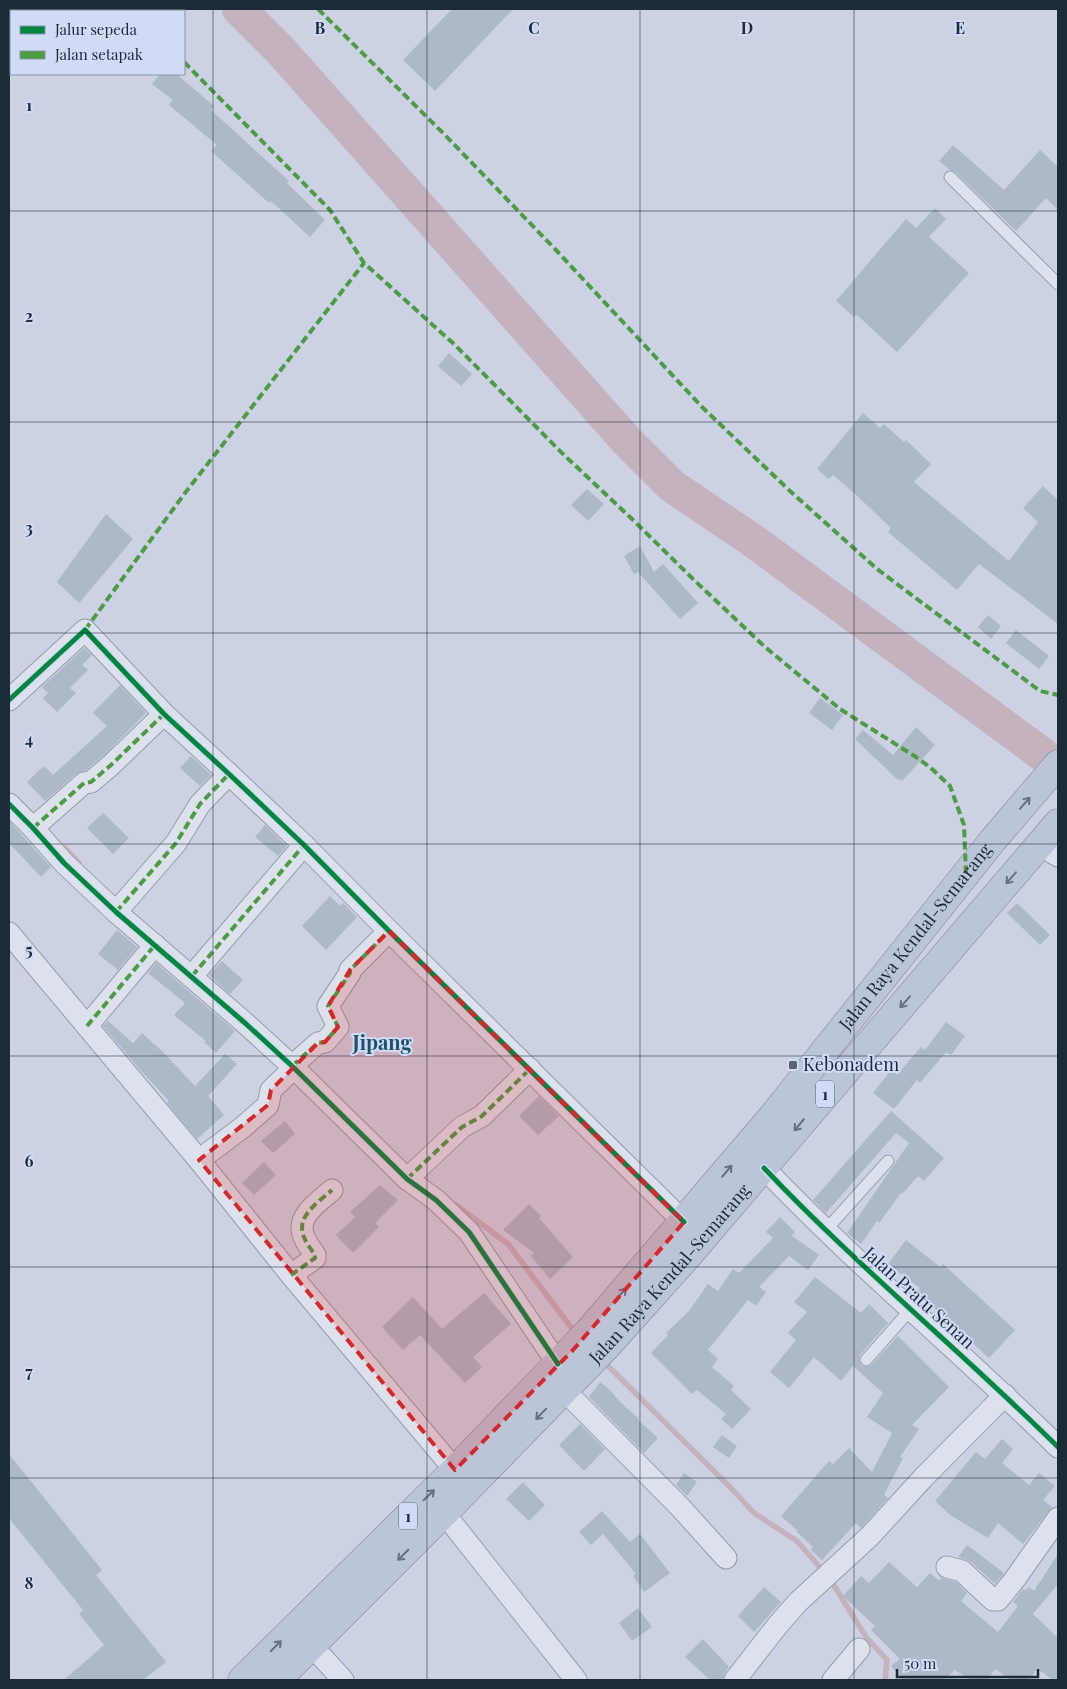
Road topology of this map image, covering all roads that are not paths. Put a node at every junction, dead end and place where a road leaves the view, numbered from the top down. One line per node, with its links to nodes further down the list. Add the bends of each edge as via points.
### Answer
1 (950, 177): 2 (lane)
2 (1058, 284)
3 (9, 700): 4 (street, via 86,630)
4 (164, 714): 6 (street); 8 (street, via 111,765 91,782 84,783)
5 (1058, 764): 24 (highway, Jalan Raya Kendal-Semarang / 1, one-way to 5)
6 (229, 774): 10 (street); 11 (street, via 200,804 176,843)
7 (9, 804): 8 (street)
8 (39, 822): 11 (street, via 64,863)
9 (1050, 841): 21 (highway, Jalan Raya Kendal-Semarang / 1, one-way to 21)
10 (304, 845): 12 (street); 15 (street)
11 (120, 907): 14 (street)
12 (389, 932): 17 (street, via 350,970 328,1006 338,1027 326,1042 318,1043); 18 (street)
13 (9, 933): 16 (street)
14 (155, 945): 15 (street); 16 (street)
15 (197, 971): 17 (street)
16 (87, 1026): 19 (street)
17 (297, 1063): 19 (street, via 271,1090 268,1105); 22 (street)
18 (530, 1069): 22 (street, via 482,1116 462,1127); 24 (street)
19 (199, 1160): 26 (street)
20 (888, 1161): 25 (lane)
21 (764, 1168): 25 (street, Jalan Pratu Senan); 28 (highway, Jalan Raya Kendal-Semarang / 1, via 686,1258)
22 (413, 1174): 28 (street)
23 (332, 1190): 26 (street, via 302,1222 304,1236 315,1258)
24 (684, 1222): 28 (highway, Jalan Raya Kendal-Semarang / 1, one-way to 24)
25 (825, 1231): 27 (street, Jalan Pratu Senan)
26 (291, 1275): 32 (street)
27 (911, 1310): 29 (lane); 30 (street, Jalan Pratu Senan)
28 (580, 1358): 32 (highway, Jalan Raya Kendal-Semarang / 1); 33 (highway, Jalan Raya Kendal-Semarang / 1, one-way to 33); 35 (street, via 681,1508)
29 (866, 1360)
30 (1005, 1395): 31 (street, Jalan Pratu Senan); 43 (street, via 870,1536 798,1602)
31 (1058, 1447)
32 (454, 1470): 39 (highway, Jalan Raya Kendal-Semarang / 1, one-way to 32)
33 (444, 1513): 37 (highway, Jalan Raya Kendal-Semarang / 1, one-way to 37); 42 (street)
34 (1058, 1518): 36 (street, via 998,1600 993,1600 962,1571)
35 (726, 1558)
36 (947, 1567)
37 (312, 1646): 40 (highway, Jalan Raya Kendal-Semarang / 1); 41 (street)
38 (858, 1649): 44 (street)
39 (242, 1680)
40 (277, 1680)
41 (343, 1680)
42 (576, 1680)
43 (735, 1680)
44 (833, 1680)

